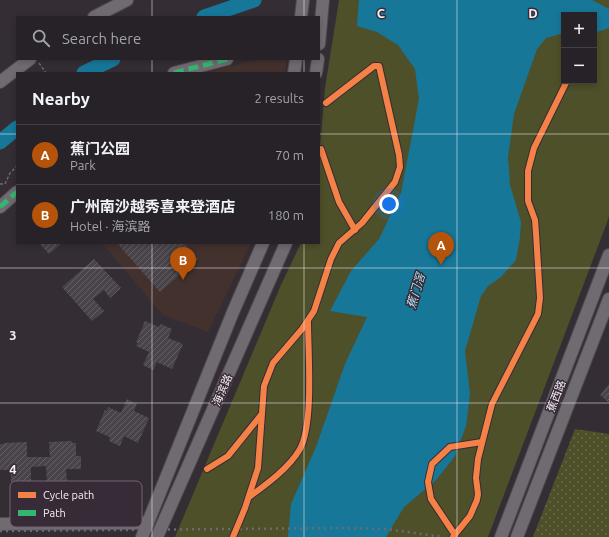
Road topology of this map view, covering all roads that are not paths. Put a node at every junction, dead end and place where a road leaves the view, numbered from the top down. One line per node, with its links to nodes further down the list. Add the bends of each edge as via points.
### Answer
1 (127, 0): 4 (street)
2 (303, 0): 5 (street)
3 (323, 0): 6 (street)
4 (96, 16)
5 (301, 16)
6 (320, 36)
7 (29, 60): 14 (street)
8 (223, 60): 11 (street)
9 (296, 60): 12 (street)
10 (318, 60): 13 (street)
11 (178, 72)
12 (294, 72)
13 (316, 72)
14 (0, 82)
15 (16, 193): 16 (street)
16 (0, 207)
17 (263, 244): 22 (street, 海滨路)
18 (286, 244): 26 (street, 海滨路)
19 (609, 255): 27 (street, 蕉西路)
20 (609, 299): 28 (street, 蕉西路)
21 (142, 523): 22 (street)
22 (148, 523): 25 (street, 海滨路)
23 (0, 524): 24 (street)
24 (10, 524)
25 (142, 537)
26 (157, 537)
27 (501, 537)
28 (517, 537)

